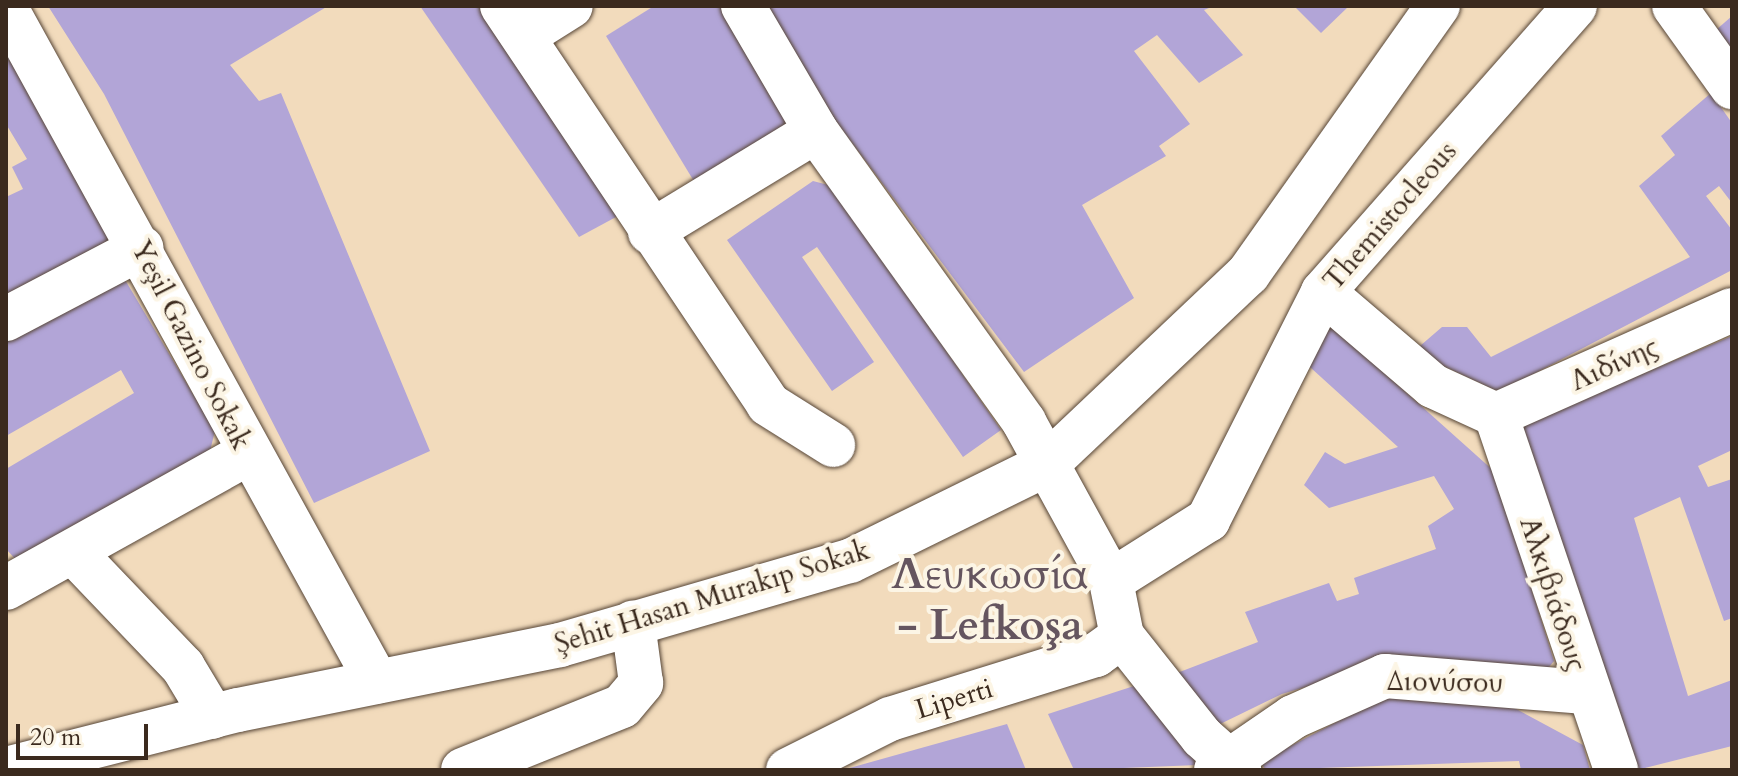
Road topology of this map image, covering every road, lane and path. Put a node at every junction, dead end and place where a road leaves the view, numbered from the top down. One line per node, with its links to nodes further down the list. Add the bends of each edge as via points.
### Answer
1 (571, 6): 7 (street)
2 (743, 6): 9 (street)
3 (1438, 6): 18 (street, Şehit Hasan Murakıp Sokak, via 1248,274)
4 (1575, 6): 12 (street, Themistocleous)
5 (1674, 6): 8 (street)
6 (6, 8): 11 (street, Yeşil Gazino Sokak)
7 (513, 20): 10 (street)
8 (1732, 87)
9 (816, 131): 10 (street); 18 (street, via 1024,422)
10 (650, 232): 17 (street, via 768,404)
11 (141, 248): 14 (street); 16 (street, Yeşil Gazino Sokak)
12 (1323, 292): 15 (street, via 1433,386); 20 (street, Themistocleous, via 1208,520)
13 (1732, 310): 15 (street, Λιδίνης)
14 (6, 319)
15 (1496, 415): 25 (street, Αλκιβιάδους)
16 (238, 437): 19 (street); 24 (street, Yeşil Gazino Sokak)
17 (833, 445)
18 (1047, 464): 20 (street); 22 (street, Şehit Hasan Murakıp Sokak, via 850,561)
19 (76, 555): 21 (street); 26 (street, via 183,667)
20 (1111, 581): 23 (street)
21 (7, 589)
22 (633, 623): 24 (street, Şehit Hasan Murakıp Sokak); 30 (street, via 641,683 622,706)
23 (1122, 636): 27 (street); 28 (street, Liperti, via 1096,655 890,719)
24 (377, 682): 26 (street, Şehit Hasan Murakıp Sokak)
25 (1585, 692): 27 (street, Διονύσου, via 1385,676 1314,705); 31 (street, Αλκιβιάδους)
26 (213, 717): 29 (street, Şehit Hasan Murakıp Sokak)
27 (1222, 759)
28 (813, 764)
29 (6, 769)
30 (463, 770)
31 (1616, 770)

